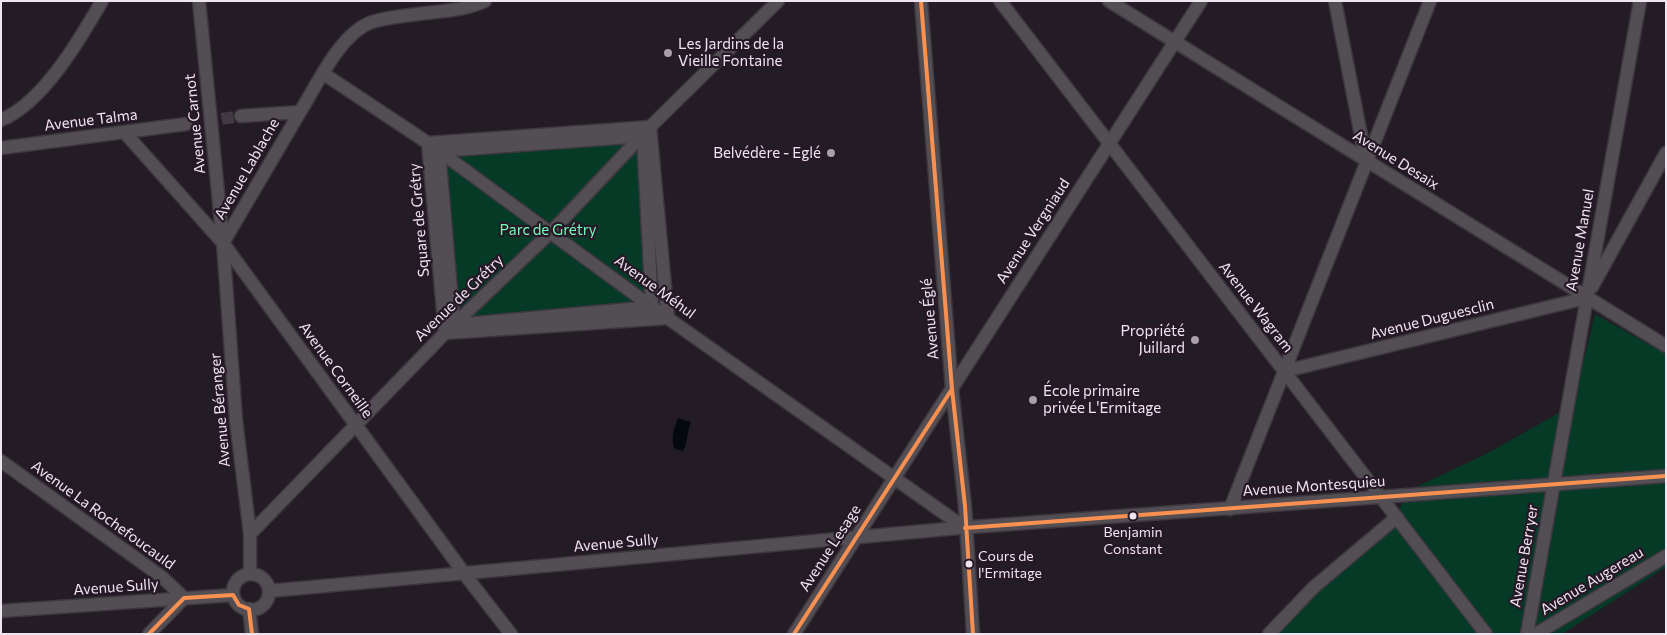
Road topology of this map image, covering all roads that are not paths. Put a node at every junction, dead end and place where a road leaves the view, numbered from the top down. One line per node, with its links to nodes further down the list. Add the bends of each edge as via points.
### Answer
1 (102, 1): 16 (street, via 68,57 22,109)
2 (199, 1): 27 (street, Avenue Carnot)
3 (484, 1): 13 (street, via 469,8 372,22 352,34)
4 (778, 1): 19 (street, Avenue de Grétry)
5 (921, 1): 34 (street, Avenue Églé)
6 (1000, 1): 21 (street, Avenue Wagram)
7 (1109, 1): 12 (street, Avenue Desaix)
8 (1200, 1): 12 (street, Avenue Vergniaud)
9 (1334, 1): 25 (street)
10 (1430, 1): 25 (street)
11 (1640, 1): 28 (street, Avenue Manuel)
12 (1175, 42): 21 (street, Avenue Vergniaud); 25 (street, Avenue Desaix)
13 (324, 74): 14 (street); 20 (street, Avenue Méhul)
14 (300, 112): 15 (street); 27 (street, Avenue Lablache)
15 (241, 116)
16 (1, 120)
17 (186, 124): 18 (street, Avenue Talma)
18 (125, 132): 22 (street, Avenue Talma); 27 (street, Avenue Corneille)
19 (646, 132): 20 (street, Square de Grétry); 23 (street, Square de Grétry); 26 (street, Avenue de Grétry); 29 (street); 30 (street)
20 (428, 143): 23 (street, Avenue Méhul); 31 (street, Square de Grétry)
21 (1109, 143): 33 (street, Avenue Wagram); 34 (street, Avenue Vergniaud)
22 (1, 148)
23 (439, 151): 26 (street, Avenue Méhul); 31 (street, Square de Grétry)
24 (1666, 153): 28 (street)
25 (1366, 161): 28 (street, Avenue Desaix); 33 (street)
26 (552, 231): 29 (street, Avenue Méhul); 31 (street, Avenue de Grétry)
27 (223, 243): 35 (street, Avenue Corneille); 44 (street, Avenue Béranger, via 236,420)
28 (1586, 298): 32 (street, Avenue Desaix); 33 (street, Avenue Duguesclin); 39 (street, Avenue Manuel)
29 (652, 307): 30 (street, Avenue Méhul); 31 (street)
30 (668, 318): 31 (street); 38 (street, Avenue Méhul)
31 (450, 329): 35 (street, Avenue de Grétry)
32 (1666, 346)
33 (1285, 371): 40 (street, Avenue Wagram); 41 (street)
34 (952, 389): 38 (street, Avenue Vergniaud); 43 (street, Avenue Églé)
35 (357, 425): 44 (street, Avenue de Grétry); 47 (street, Avenue Corneille)
36 (1, 460): 51 (street, Avenue La Rochefoucauld, via 162,578)
37 (1666, 476): 39 (street, Avenue Montesquieu)
38 (893, 479): 43 (street, Avenue Méhul); 45 (street, Avenue Lesage)
39 (1554, 484): 40 (street, Avenue Montesquieu); 61 (street, Avenue Berryer)
40 (1383, 498): 41 (street, Avenue Montesquieu); 42 (street, Avenue Wagram)
41 (1230, 509): 43 (street, Avenue Montesquieu)
42 (1397, 517): 59 (street, via 1314,587); 60 (street, Avenue Wagram)
43 (965, 528): 45 (street, Avenue Sully); 58 (street, Avenue Églé)
44 (250, 534): 48 (street, Avenue Béranger)
45 (855, 538): 47 (street, Avenue Sully); 57 (street, Avenue Lesage)
46 (1666, 556): 62 (street, Avenue Augereau)
47 (465, 573): 49 (street, Avenue Sully); 56 (street, Avenue Corneille)
48 (250, 574): 49 (street, via 265,581); 50 (street, via 237,580)
49 (269, 591): 52 (street, via 265,603)
50 (233, 595): 51 (street, Avenue Sully); 52 (street, via 239,605)
51 (184, 598): 53 (street, Avenue Sully); 54 (street)
52 (249, 610): 55 (street)
53 (1, 611)
54 (149, 634)
55 (252, 634)
56 (511, 634)
57 (794, 634)
58 (973, 634)
59 (1269, 634)
60 (1486, 634)
61 (1527, 634)
62 (1536, 634)

